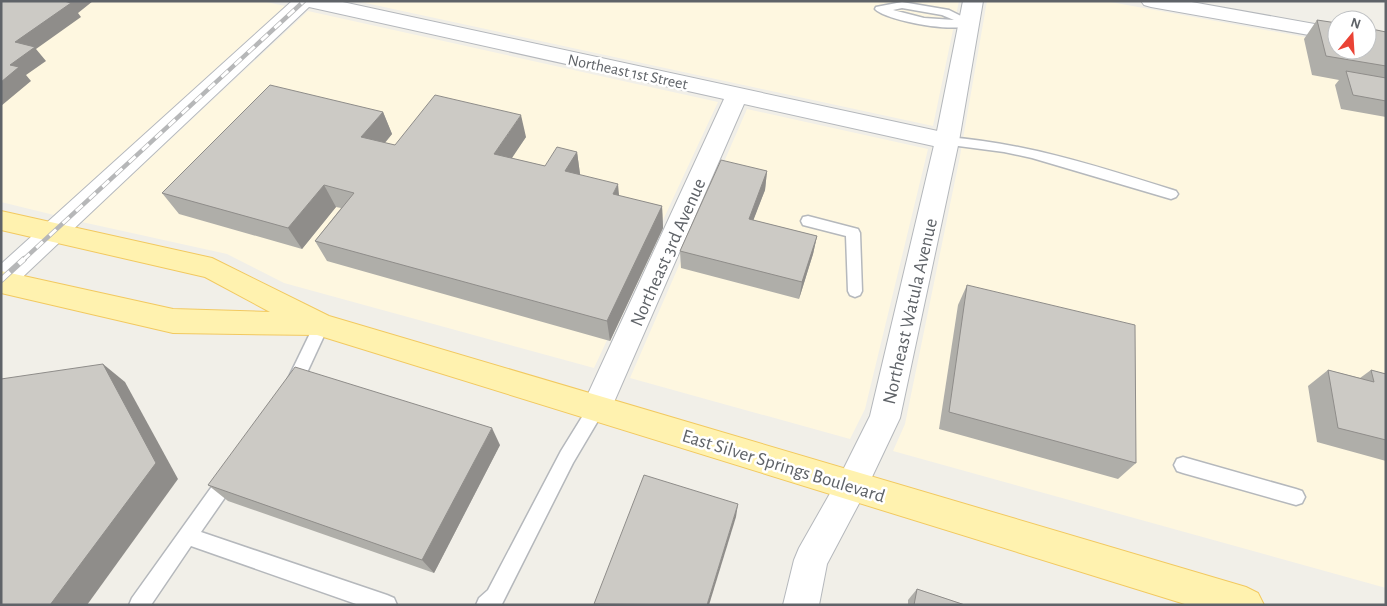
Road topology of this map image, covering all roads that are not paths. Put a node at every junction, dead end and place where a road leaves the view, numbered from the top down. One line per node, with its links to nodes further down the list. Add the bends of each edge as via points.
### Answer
1 (304, 1): 12 (street)
2 (309, 1): 7 (street, Northeast 1st Street)
3 (1151, 1): 6 (street)
4 (887, 4): 5 (lane)
5 (971, 12): 8 (street, Northeast Watula Avenue)
6 (1327, 32)
7 (737, 95): 8 (street, Northeast 1st Street); 17 (street, Northeast 3rd Avenue)
8 (947, 140): 9 (lane, via 1055,158); 20 (street, Northeast Watula Avenue, via 884,418)
9 (1171, 194)
10 (1, 220): 12 (main road, East Silver Springs Boulevard)
11 (808, 221): 14 (lane, via 853,233)
12 (53, 233): 13 (street); 15 (main road, East Silver Springs Boulevard, via 212,268)
13 (1, 281): 15 (main road, East Silver Springs Boulevard, via 173,321)
14 (855, 291)
15 (321, 325): 16 (lane, via 297,379); 17 (main road, East Silver Springs Boulevard)
16 (281, 403)
17 (596, 409): 20 (main road, East Silver Springs Boulevard); 25 (lane, via 566,457 495,596)
18 (1183, 465): 21 (lane)
19 (237, 466): 22 (lane)
20 (852, 486): 26 (street, Northeast Watula Avenue, via 811,560); 27 (main road, East Silver Springs Boulevard)
21 (1296, 497)
22 (187, 536): 23 (lane); 24 (lane)
23 (139, 605)
24 (387, 605)
25 (486, 605)
26 (801, 605)
27 (1246, 605)

